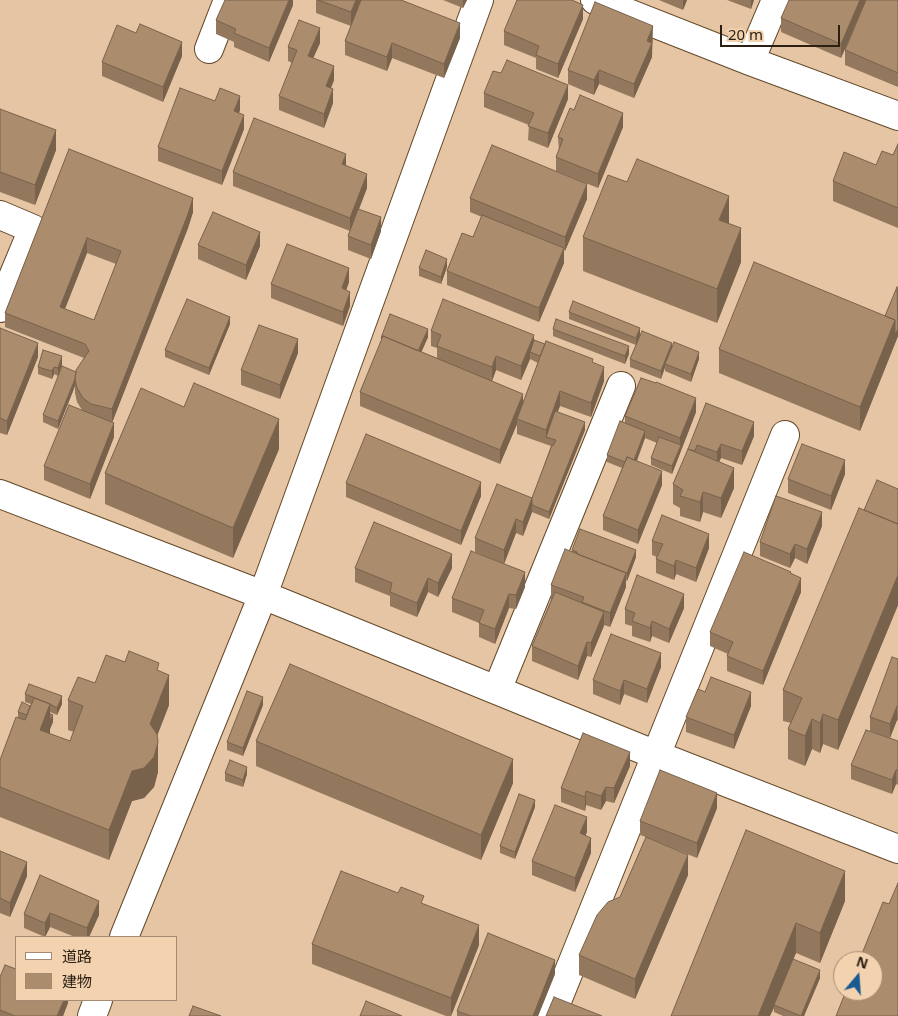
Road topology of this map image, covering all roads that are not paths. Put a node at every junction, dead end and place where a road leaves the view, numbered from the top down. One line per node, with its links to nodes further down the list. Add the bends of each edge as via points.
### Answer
1 (228, 0): 5 (street)
2 (478, 0): 13 (street)
3 (595, 0): 6 (street)
4 (776, 0): 6 (street)
5 (209, 49)
6 (750, 61): 7 (street)
7 (898, 116)
8 (0, 216): 9 (street, via 33,229)
9 (0, 308)
10 (621, 386): 14 (street)
11 (786, 435): 15 (street)
12 (0, 494): 13 (street)
13 (263, 595): 14 (street); 17 (street)
14 (497, 690): 15 (street)
15 (656, 755): 16 (street); 20 (street)
16 (898, 849)
17 (124, 936)
18 (98, 1001): 19 (street)
19 (92, 1016)
20 (551, 1016)

